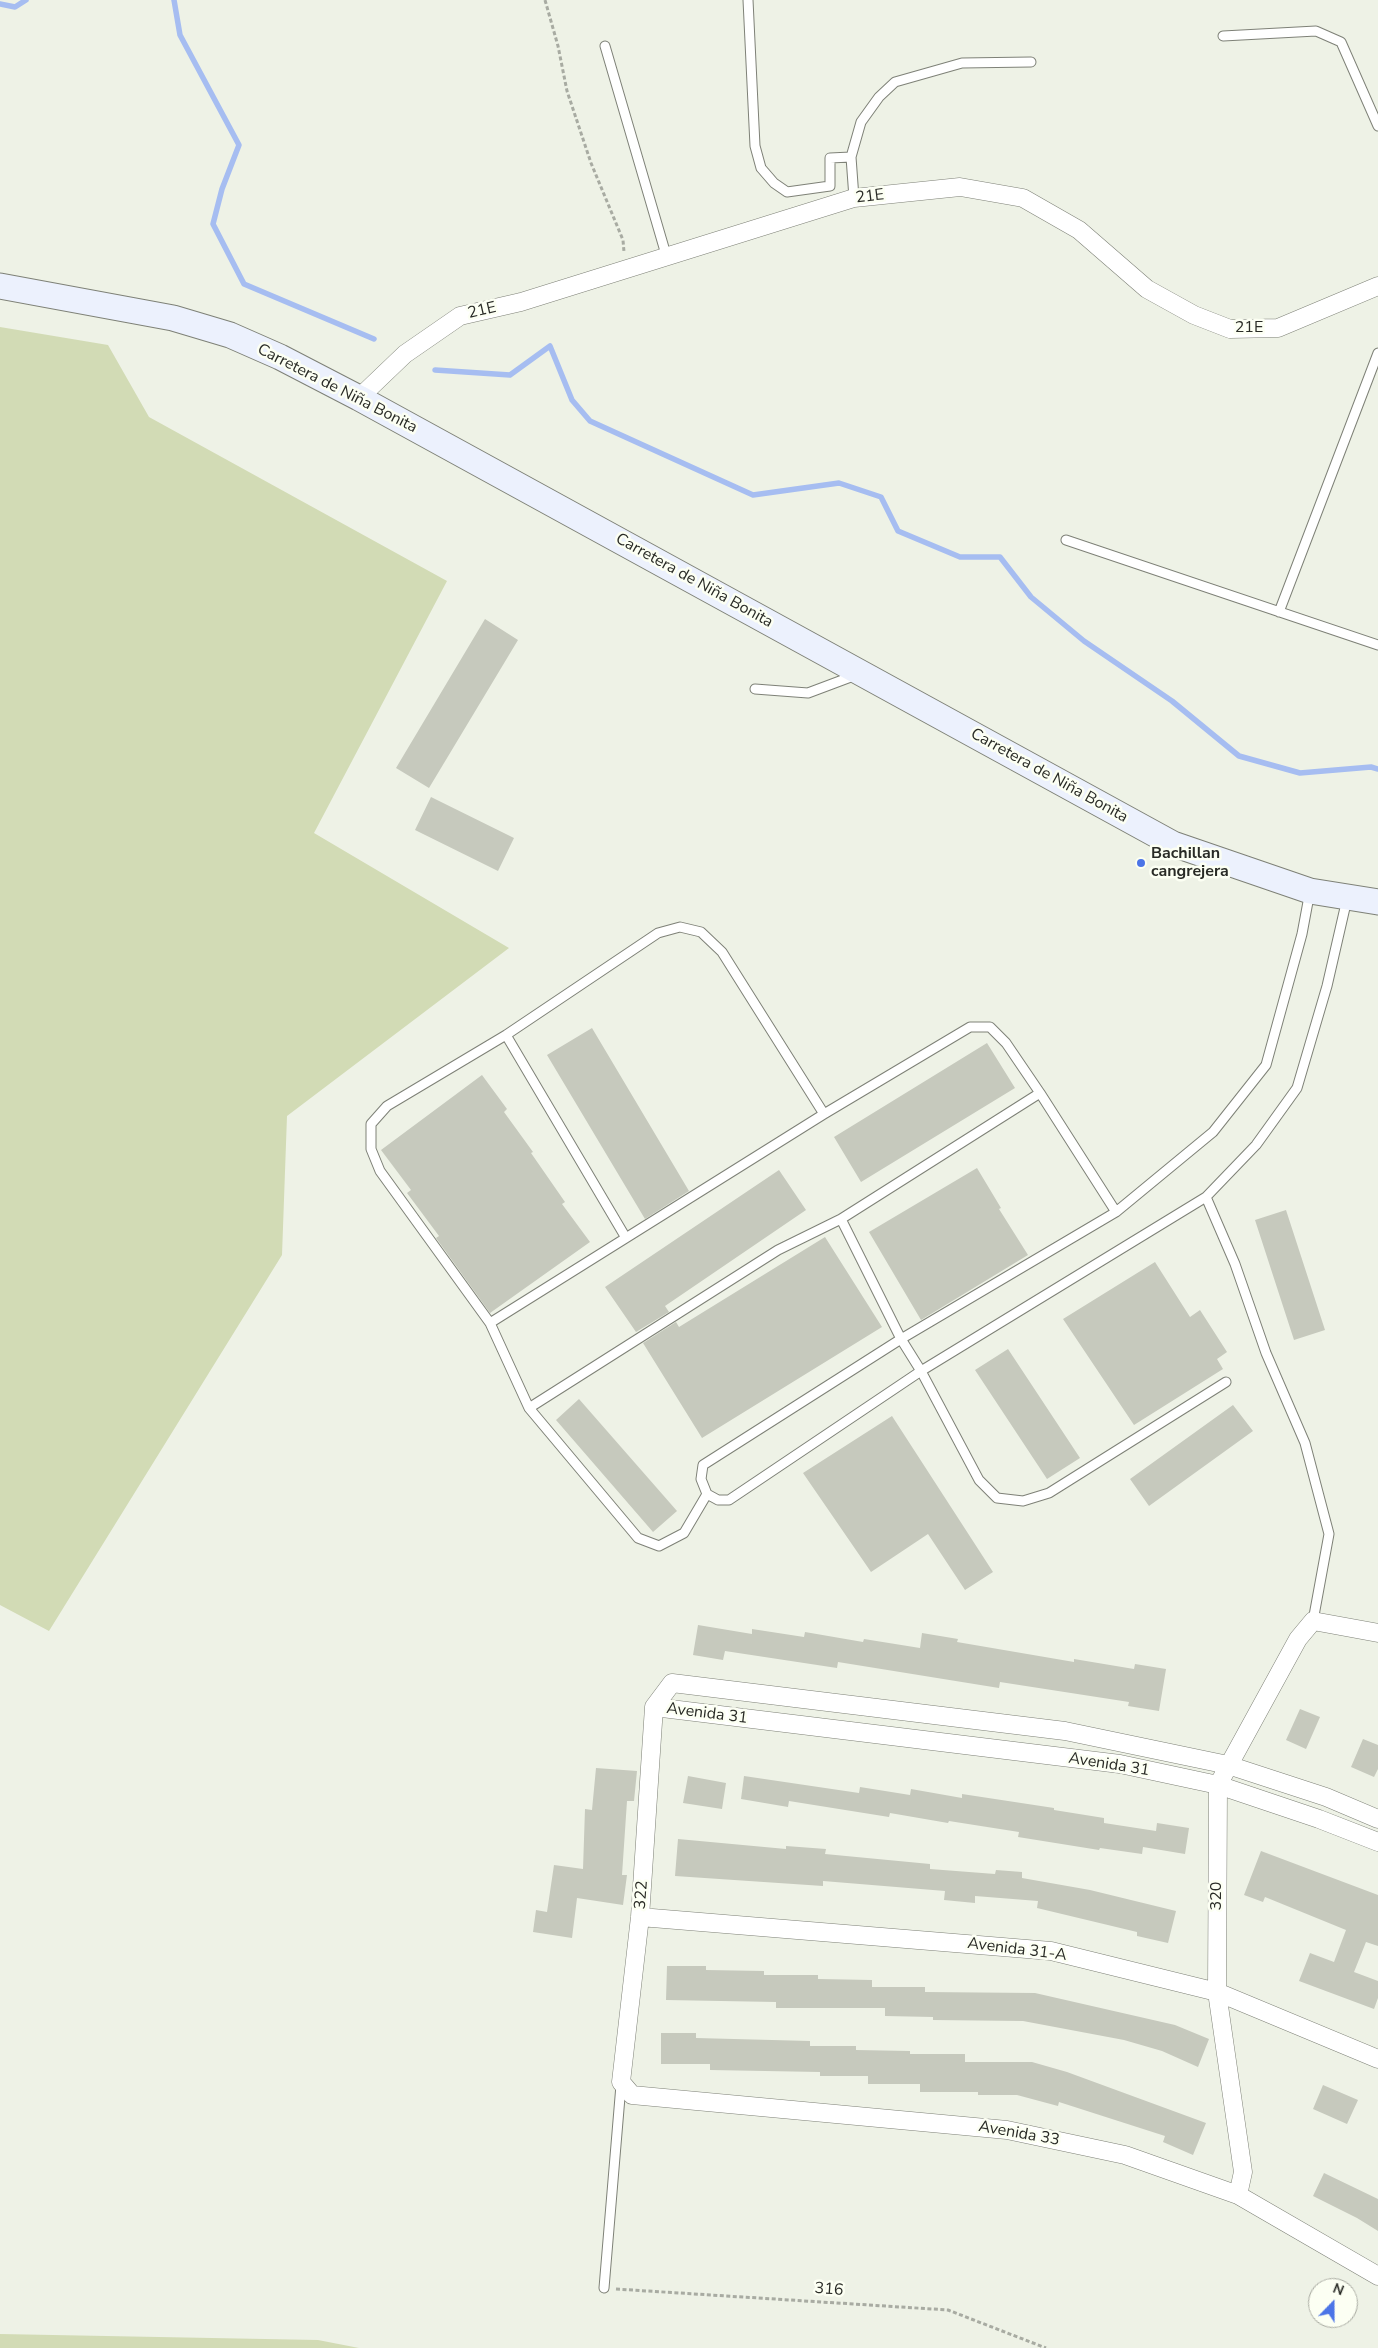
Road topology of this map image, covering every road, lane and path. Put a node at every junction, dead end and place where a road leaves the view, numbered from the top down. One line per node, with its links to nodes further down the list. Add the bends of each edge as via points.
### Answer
1 (545, 0): 10 (path, via 567,91 591,163 623,240)
2 (748, 0): 7 (lane, via 755,146 762,168 774,183 787,192 830,186 830,158)
3 (1223, 36): 6 (lane, via 1316,31 1341,42)
4 (605, 46): 9 (lane)
5 (1031, 62): 7 (lane, via 962,63 895,82 879,96 861,122)
6 (1378, 126)
7 (851, 156): 8 (lane)
8 (854, 198): 9 (street, 21E); 12 (street, 21E, via 960,187 1023,198 1079,230 1147,289 1194,315 1230,329 1278,328)
9 (667, 258): 10 (street, 21E)
10 (627, 270): 14 (street, 21E, via 521,302 460,316 405,354)
11 (0, 286): 14 (main road, Carretera de Niña Bonita, via 165,316 202,326 230,335)
12 (1378, 286)
13 (1378, 353): 16 (lane)
14 (359, 398): 18 (main road, Carretera de Niña Bonita)
15 (1066, 540): 16 (lane)
16 (1279, 612): 17 (lane)
17 (1378, 645)
18 (861, 673): 19 (lane, via 808,693); 20 (main road, Carretera de Niña Bonita, via 1173,844)
19 (754, 688)
20 (1310, 891): 21 (main road, Carretera de Niña Bonita); 27 (lane, via 1300,942 1266,1064 1213,1132)
21 (1348, 898): 22 (main road, Carretera de Niña Bonita); 26 (lane, via 1327,986 1297,1088 1256,1145)
22 (1378, 902)
23 (506, 1035): 25 (lane, via 658,933 680,927 701,932 722,952); 29 (lane); 30 (lane, via 387,1106 371,1124 371,1149 380,1171)
24 (1040, 1093): 25 (lane, via 1006,1043 990,1027 970,1026); 27 (lane); 28 (lane)
25 (824, 1114): 29 (lane)
26 (1206, 1197): 32 (lane); 36 (lane, via 1236,1264 1266,1353 1305,1442 1329,1534)
27 (1116, 1212): 31 (lane)
28 (842, 1219): 31 (lane); 34 (lane, via 778,1250)
29 (626, 1238): 30 (lane)
30 (490, 1323): 34 (lane)
31 (901, 1339): 32 (lane); 35 (lane, via 703,1464 701,1478)
32 (922, 1371): 33 (lane, via 979,1480 997,1498 1023,1501 1049,1493); 35 (lane, via 729,1500 718,1500)
33 (1226, 1382)
34 (529, 1408): 35 (lane, via 638,1538 660,1546 684,1533)
35 (707, 1494)
36 (1313, 1621): 37 (street); 39 (street, 320, via 1298,1639)
37 (1378, 1634)
38 (654, 1707): 39 (street, Avenida 31, via 672,1683 1065,1730); 40 (street, Avenida 31, via 1120,1764); 43 (street, 322)
39 (1228, 1765): 40 (street, 320); 41 (street, Avenida 31, via 1326,1797)
40 (1218, 1785): 42 (street, Avenida 31); 44 (street, 320)
41 (1378, 1819)
42 (1378, 1842)
43 (640, 1916): 44 (street, Avenida 31-A, via 1051,1951); 46 (street, 322)
44 (1217, 1992): 45 (street, Avenida 31-A); 47 (street, 320, via 1243,2172)
45 (1378, 2059)
46 (626, 2088): 47 (street, Avenida 33, via 1007,2130 1125,2155); 49 (lane, 322)
47 (1238, 2196): 48 (street, Avenida 33)
48 (1378, 2276)
49 (604, 2288): 50 (path, 316, via 948,2310)
50 (1046, 2348)

